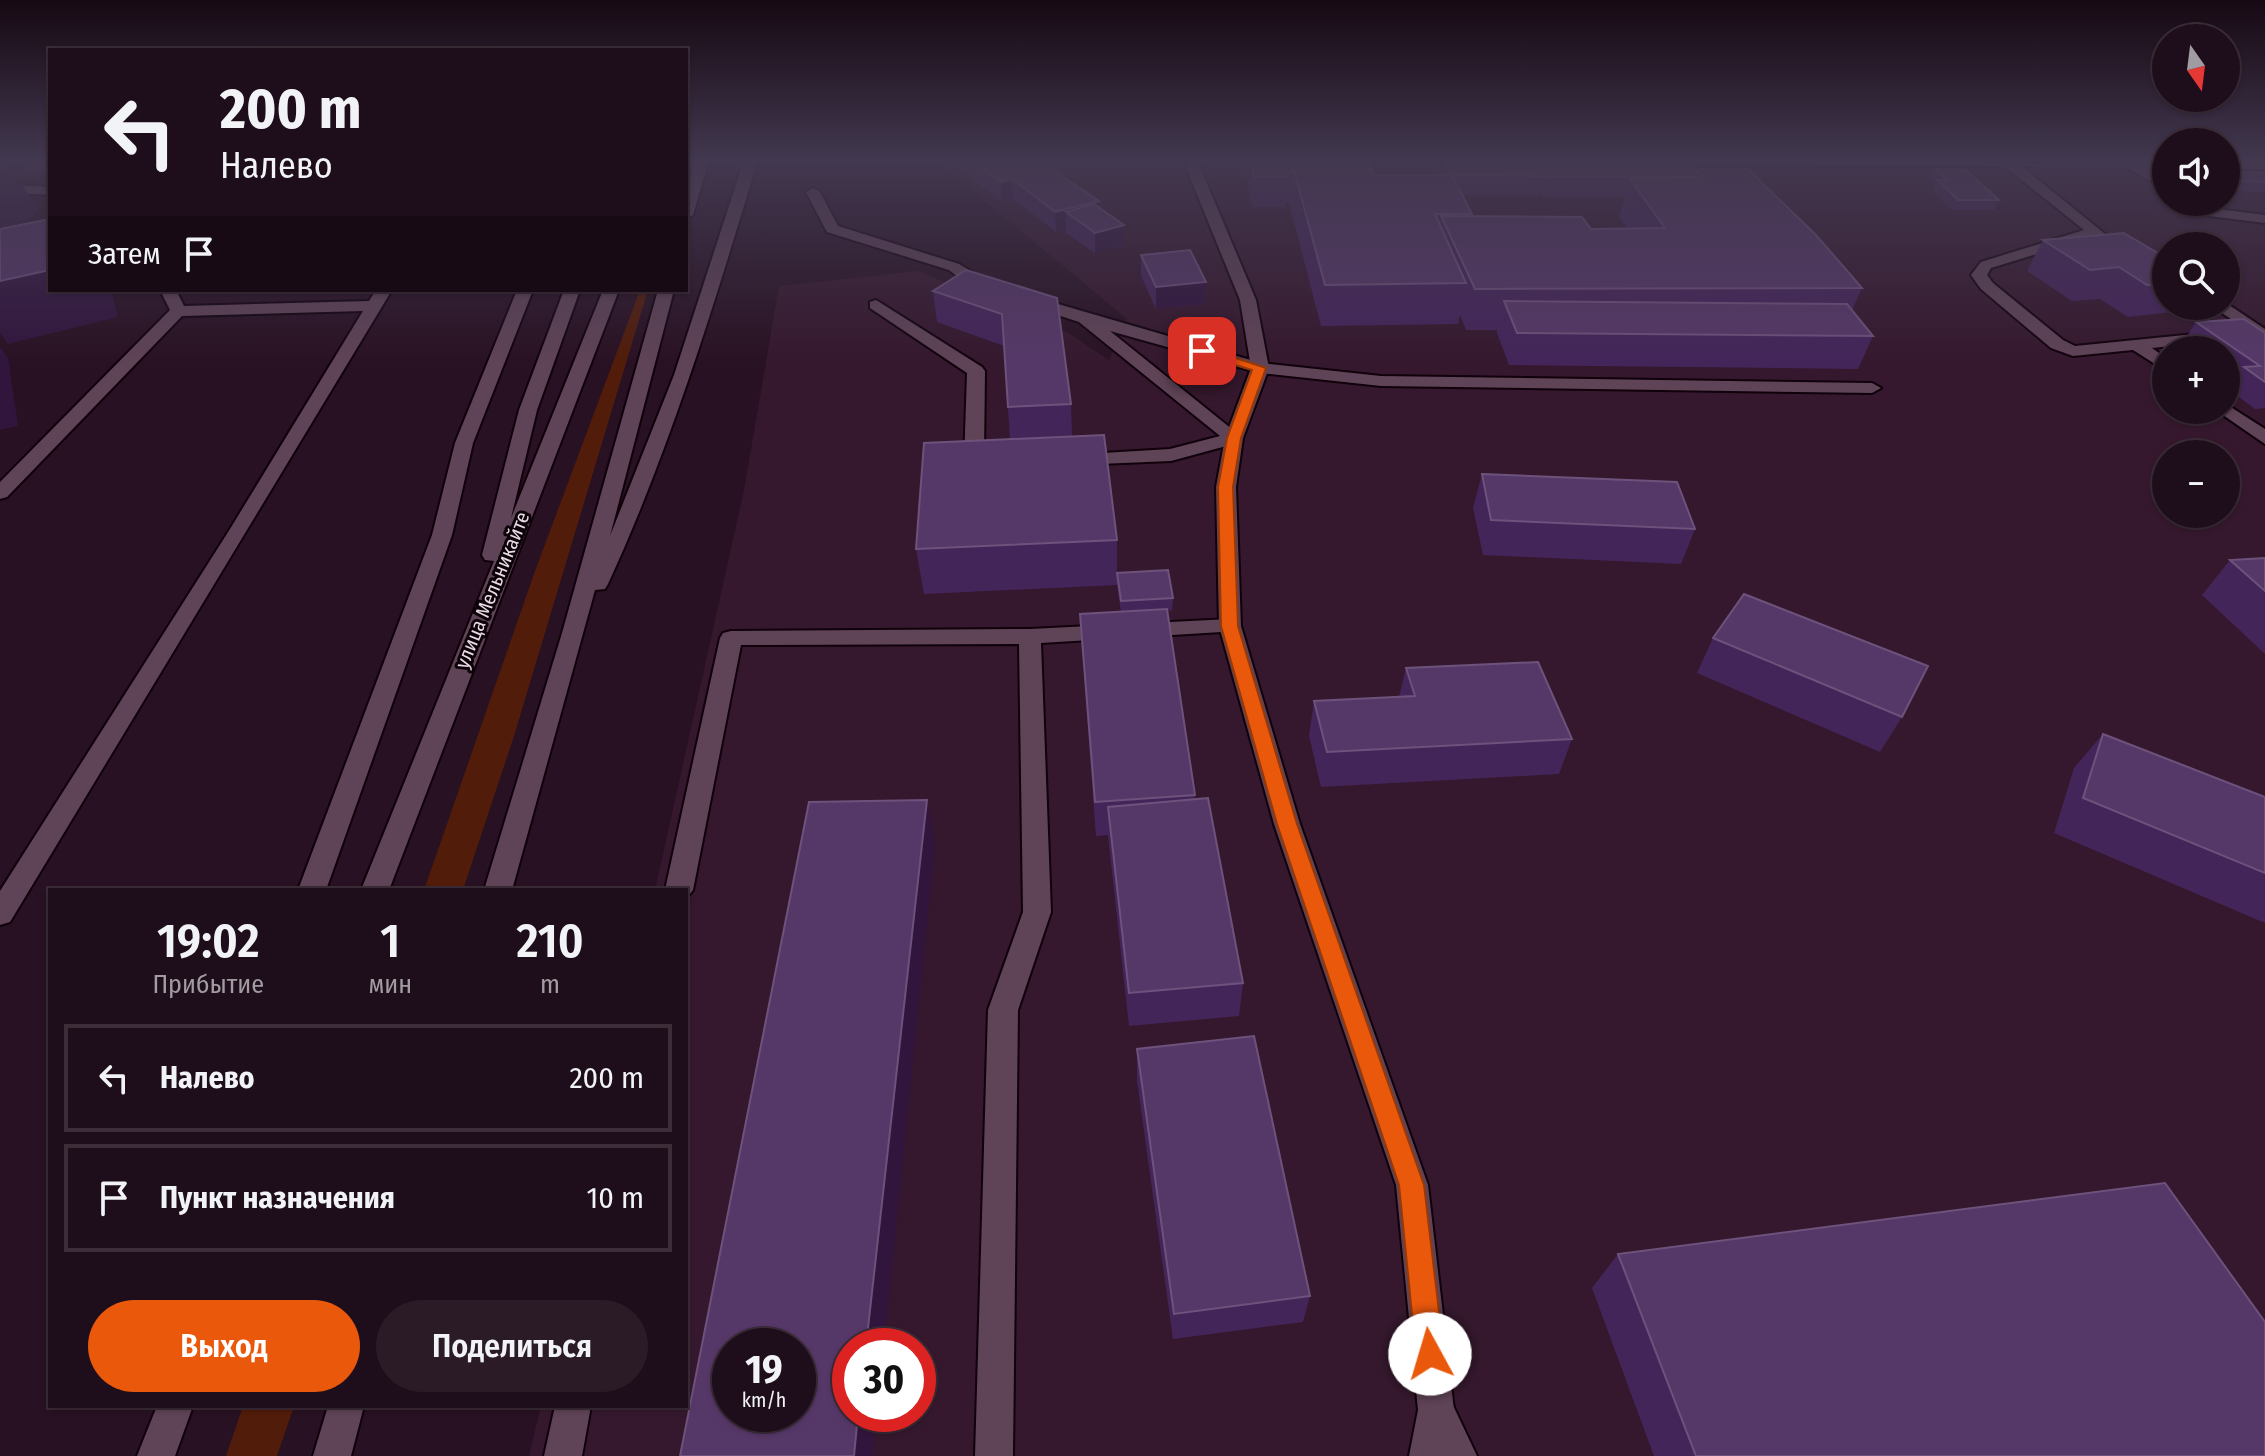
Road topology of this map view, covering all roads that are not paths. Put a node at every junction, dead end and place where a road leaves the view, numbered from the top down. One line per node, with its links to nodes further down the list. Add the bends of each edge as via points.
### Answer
1 (730, 228): 29 (main road, via 693,346 631,512)
2 (831, 228): 15 (main road, via 954,267 976,283)
3 (1218, 228): 20 (main road, via 1248,300)
4 (2088, 228): 5 (main road)
5 (2093, 232): 6 (main road); 18 (main road, via 1986,265 1979,275 2064,348 2081,353)
6 (2118, 246)
7 (169, 292): 14 (main road)
8 (524, 292): 32 (main road, via 464,443 442,535)
9 (571, 292): 31 (main road, via 528,410)
10 (610, 292): 31 (main road, улица Мельникайте)
11 (665, 292): 29 (main road)
12 (379, 298): 14 (main road); 36 (main road)
13 (876, 305): 26 (main road, via 976,371 974,463)
14 (178, 311): 27 (main road)
15 (1085, 319): 20 (main road); 23 (main road)
16 (2240, 320): 17 (main road)
17 (2262, 334): 18 (main road)
18 (2138, 346): 19 (main road)
19 (2152, 356)
20 (1260, 368): 21 (main road, via 1381,381); 23 (main road)
21 (1872, 388)
22 (2240, 419): 24 (main road)
23 (1234, 438): 25 (main road, via 1171,455); 28 (main road, via 1226,487)
24 (2265, 438)
25 (1065, 459)
26 (1004, 462)
27 (0, 493)
28 (1230, 626): 30 (main road); 40 (main road, via 1287,824 1412,1185)
29 (573, 633): 34 (main road)
30 (1030, 636): 35 (main road, via 731,638); 44 (main road, via 1037,912 1003,1010)
31 (470, 643): 33 (main road, улица Мельникайте)
32 (313, 888)
33 (376, 888)
34 (499, 888)
35 (679, 888)
36 (0, 914)
37 (174, 1408): 41 (main road)
38 (345, 1408): 42 (main road)
39 (573, 1408): 43 (main road)
40 (1436, 1410): 45 (main road); 46 (main road)
41 (156, 1456)
42 (332, 1456)
43 (563, 1456)
44 (994, 1456)
45 (1428, 1456)
46 (1458, 1456)

